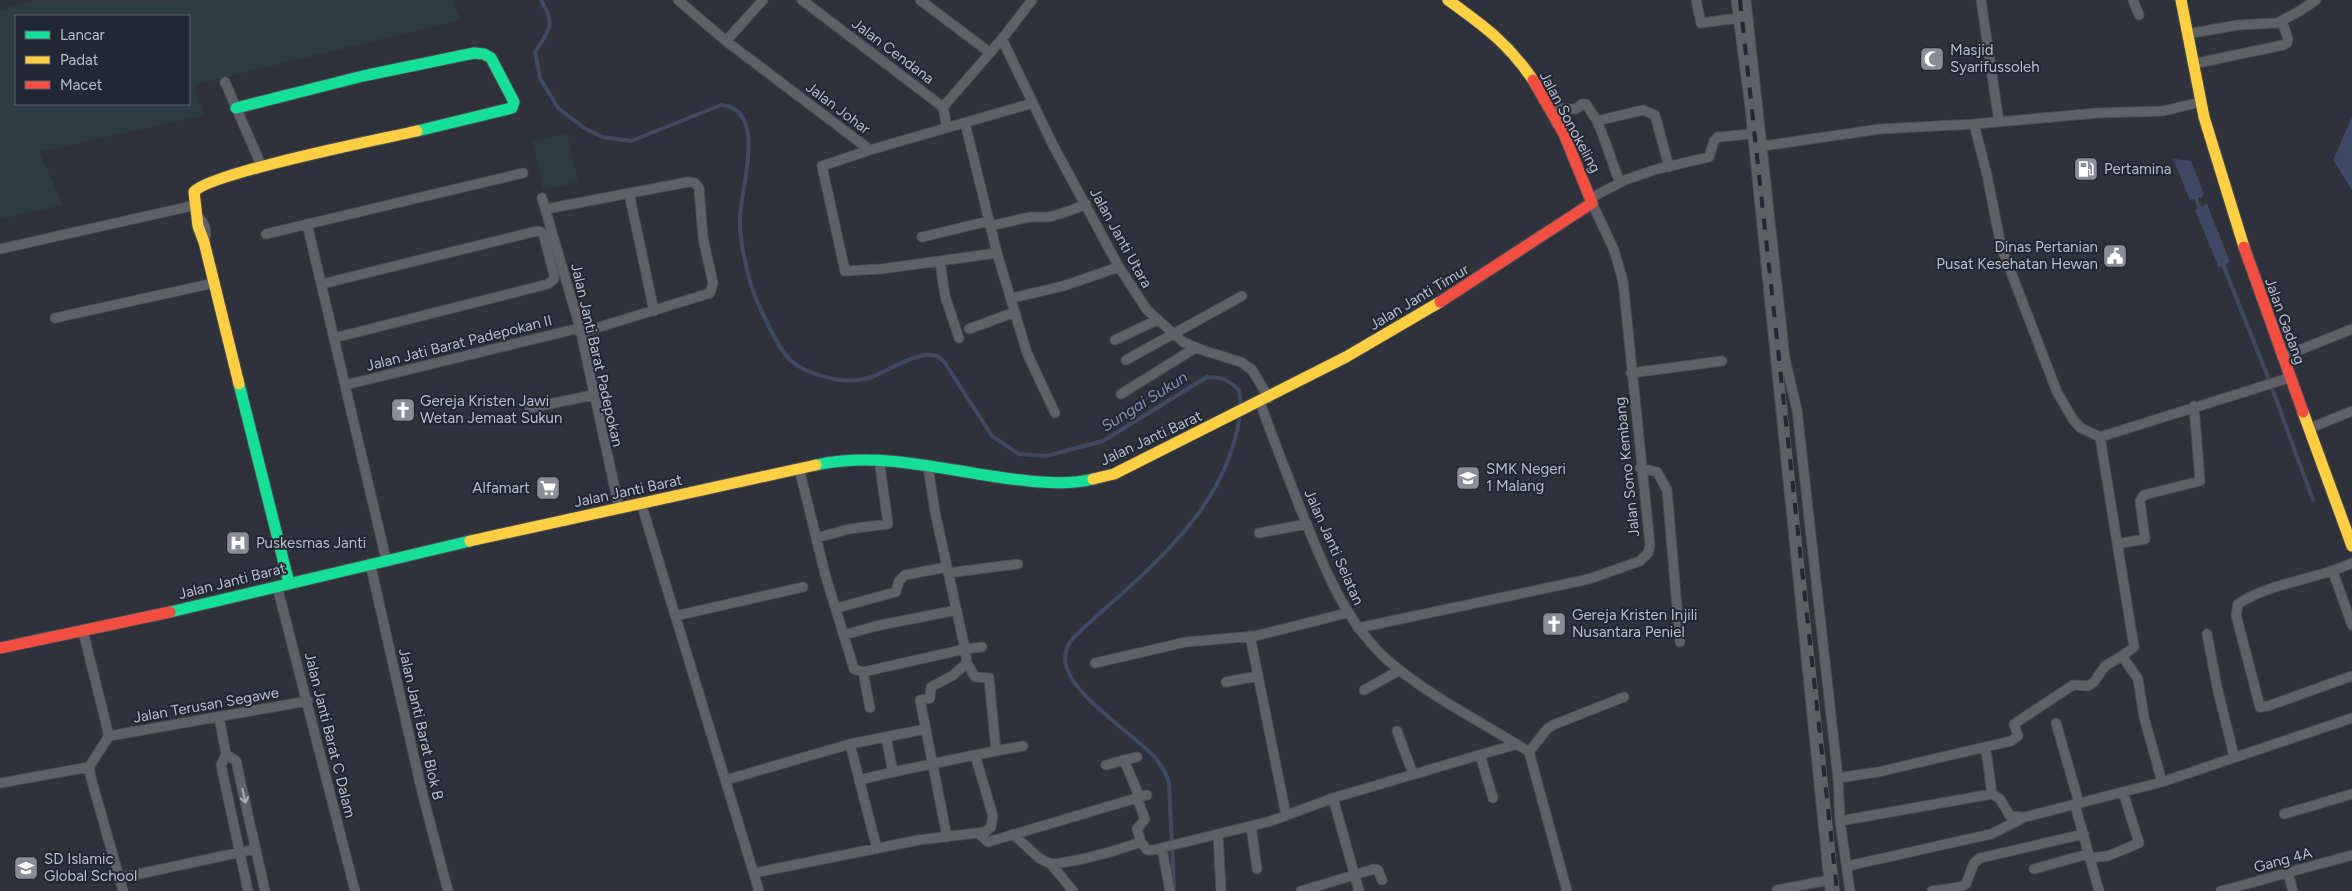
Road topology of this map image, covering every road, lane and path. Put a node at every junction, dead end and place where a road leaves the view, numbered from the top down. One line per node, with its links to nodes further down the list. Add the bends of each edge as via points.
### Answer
1 (678, 0): 20 (street, Jalan Johar)
2 (763, 0): 20 (street)
3 (802, 0): 26 (street, Jalan Cendana)
4 (920, 0): 21 (street)
5 (1032, 0): 19 (street)
6 (1448, 0): 14 (main road, Jalan Sonokeling)
7 (1696, 0): 16 (street, via 1701,24)
8 (1736, 0): 16 (street)
9 (1746, 0): 35 (street)
10 (1981, 0): 30 (street)
11 (2133, 0): 15 (street)
12 (2181, 0): 18 (main road, Jalan Gadang)
13 (2316, 0): 17 (street)
14 (1464, 5): 28 (main road, Jalan Sonokeling, via 1511,52)
15 (2139, 15)
16 (1738, 18): 34 (street)
17 (2282, 21): 18 (street); 22 (street, via 2287,43)
18 (2187, 34): 22 (main road, Jalan Gadang)
19 (1002, 39): 21 (street); 25 (street, Jalan Janti Utara)
20 (726, 41): 36 (street, Jalan Johar)
21 (990, 52): 26 (street)
22 (2193, 64): 24 (main road, Jalan Gadang)
23 (225, 82): 27 (street)
24 (2201, 102): 30 (street, via 2163,112 2098,112); 71 (main road, Jalan Gadang, via 2231,208)
25 (1033, 103): 31 (street, Jalan Johar); 44 (street, Jalan Janti Utara)
26 (943, 107): 33 (street)
27 (236, 108): 37 (street); 37 (main road, via 363,76 474,53 491,58 514,102 512,108 506,110)
28 (1548, 108): 29 (street, via 1576,109 1586,104); 43 (main road, Jalan Sonokeling, via 1581,172)
29 (1597, 121): 38 (street, via 1643,110 1655,114); 40 (street)
30 (1999, 122): 32 (street)
31 (965, 123): 33 (street, Jalan Johar); 47 (street)
32 (1974, 124): 35 (street, via 1880,129); 85 (street, via 2001,246 2057,392 2074,421 2081,428)
33 (947, 128): 36 (street, Jalan Johar)
34 (1752, 134): 38 (street, via 1718,137 1709,158); 193 (street)
35 (1762, 146): 155 (street, via 1786,359 1798,410)
36 (870, 150): 53 (street, via 822,166 845,271)
37 (262, 166): 45 (main road, via 203,184 194,192)
38 (1669, 167): 40 (street)
39 (523, 173): 48 (street)
40 (1620, 182): 43 (street)
41 (629, 193): 46 (street); 59 (street); 59 (street, Jalan Jati Barat Padepokan II, via 688,182 699,188 702,238 712,289 706,294)
42 (542, 198): 46 (street, Jalan Janti Barat Padepokan)
43 (1591, 200): 74 (street, Jalan Sono Kembang, via 1619,263); 79 (main road, Jalan Janti Timur, via 1430,309)
44 (1086, 204): 47 (street, via 1049,217); 54 (street, Jalan Janti Utara)
45 (196, 205): 51 (street); 55 (main road, via 196,223)
46 (546, 209): 65 (street, Jalan Janti Barat Padepokan)
47 (990, 223): 50 (street); 52 (street)
48 (307, 224): 49 (street); 56 (street)
49 (266, 234)
50 (922, 236)
51 (0, 249)
52 (997, 253): 53 (street); 58 (street)
53 (940, 261): 68 (street, via 945,296)
54 (1119, 267): 58 (street, via 1063,286); 62 (street, Jalan Janti Utara)
55 (214, 283): 61 (street); 103 (main road)
56 (322, 284): 67 (street); 67 (street, via 537,230 543,233 554,274 554,279 548,284)
57 (1242, 296): 66 (street)
58 (1012, 298): 60 (street)
59 (654, 311): 65 (street, Jalan Jati Barat Padepokan II)
60 (1015, 312): 63 (street); 83 (street, via 1027,353)
61 (55, 318)
62 (1157, 320): 66 (street, Jalan Janti Utara); 69 (street)
63 (969, 329)
64 (2352, 329): 71 (street)
65 (580, 330): 76 (street, Jalan Jati Barat Padepokan II); 78 (street, Jalan Janti Barat Padepokan)
66 (1174, 334): 70 (street, Jalan Janti Utara); 72 (street)
67 (334, 338): 76 (street)
68 (959, 338)
69 (1115, 340)
70 (1195, 348): 77 (street); 79 (street, Jalan Janti Utara, via 1242,362 1252,370)
71 (2282, 357): 75 (main road, Jalan Gadang)
72 (1126, 360)
73 (1722, 362): 74 (street)
74 (1632, 373): 89 (street, Jalan Sono Kembang)
75 (2290, 378): 80 (street); 84 (main road, Jalan Gadang)
76 (345, 385): 97 (street)
77 (1121, 394)
78 (593, 395): 81 (street); 91 (street, Jalan Janti Barat Padepokan)
79 (1261, 402): 87 (main road, Jalan Janti Barat, via 1136,465 1084,482 1046,483); 92 (street, Jalan Janti Selatan)
80 (2194, 406): 85 (street); 95 (street, via 2200,481 2144,495 2140,501 2145,539)
81 (530, 408)
82 (2352, 410): 84 (street)
83 (1055, 412)
84 (2308, 429): 96 (main road, Jalan Gadang)
85 (2100, 436): 95 (street)
86 (879, 459): 87 (main road, Jalan Janti Barat); 88 (main road, Jalan Janti Barat, via 837,461); 94 (street, via 888,524 849,529)
87 (928, 467): 101 (street, via 934,512)
88 (800, 468): 90 (main road, Jalan Janti Barat); 94 (street)
89 (1640, 468): 110 (street, Jalan Sono Kembang, via 1650,545 1648,553 1640,561 1589,579); 115 (street, via 1657,472 1667,490)
90 (641, 503): 91 (main road, Jalan Janti Barat); 108 (street)
91 (619, 508): 97 (main road, Jalan Janti Barat)
92 (1307, 524): 93 (street); 107 (street, Jalan Janti Selatan)
93 (1259, 533)
94 (816, 538): 105 (street)
95 (2117, 544): 119 (street, via 2134,647)
96 (2352, 546)
97 (386, 559): 98 (main road, Jalan Janti Barat)
98 (370, 563): 103 (main road, Jalan Janti Barat); 199 (street, Jalan Janti Barat Blok B)
99 (1018, 564): 101 (street)
100 (2352, 564): 102 (street)
101 (948, 570): 105 (street, via 905,575 896,592); 106 (street)
102 (2333, 572): 109 (street); 125 (street, via 2252,595 2238,604 2236,615 2260,707)
103 (283, 584): 111 (main road, Jalan Janti Barat); 129 (street, Jalan Janti Barat C Dalam)
104 (803, 587): 108 (street)
105 (837, 608): 112 (street)
106 (957, 610): 112 (street); 118 (street)
107 (1347, 613): 110 (street, Jalan Janti Selatan); 114 (street)
108 (675, 616): 156 (street)
109 (2351, 621)
110 (1358, 628): 122 (street, Jalan Janti Selatan)
111 (83, 631): 117 (main road, Jalan Janti Barat); 136 (street)
112 (844, 634): 123 (street, via 854,669)
113 (2207, 634): 148 (street)
114 (1250, 636): 121 (street, via 1186,642); 124 (street)
115 (1680, 642)
116 (982, 647): 118 (street)
117 (0, 648)
118 (965, 649): 120 (street); 123 (street)
119 (2122, 656): 141 (street, via 2104,667 2088,686 2074,685 2014,724 2018,736 2011,741); 158 (street, via 2138,679 2144,717)
120 (967, 663): 134 (street, via 931,687 930,698 920,700); 142 (street, via 975,677 989,678)
121 (1095, 663)
122 (1400, 670): 127 (street); 139 (street, Jalan Janti Selatan, via 1430,692)
123 (863, 672): 130 (street)
124 (1258, 676): 126 (street); 168 (street)
125 (2352, 676)
126 (1226, 682)
127 (1364, 690)
128 (1624, 697): 143 (street, via 1553,725)
129 (308, 701): 131 (street, Jalan Terusan Segawe); 198 (street, Jalan Janti Barat C Dalam)
130 (870, 708)
131 (219, 718): 136 (street, Jalan Terusan Segawe); 144 (street)
132 (2352, 718): 148 (street)
133 (2056, 722): 166 (street)
134 (926, 729): 137 (street); 150 (street)
135 (1396, 731): 154 (street)
136 (109, 736): 152 (street)
137 (886, 737): 138 (street); 153 (street)
138 (850, 744): 156 (street); 157 (street)
139 (1517, 744): 143 (street, Jalan Janti Selatan); 146 (street)
140 (1023, 746): 142 (street)
141 (1986, 749): 155 (street); 161 (street)
142 (996, 751): 145 (street)
143 (1529, 752): 206 (street)
144 (226, 754): 179 (street, one-way to 179, via 236,761); 181 (street, via 221,765)
145 (975, 755): 150 (street); 172 (street, via 993,816 991,827)
146 (1480, 755): 154 (street); 165 (street)
147 (1137, 756): 149 (street)
148 (2234, 756): 158 (street)
149 (1124, 760): 151 (street); 163 (street)
150 (932, 764): 153 (street); 176 (street)
151 (1106, 765)
152 (89, 767): 159 (street); 191 (street)
153 (893, 772): 157 (street)
154 (1413, 774): 164 (street)
155 (1838, 778): 170 (street)
156 (726, 780): 188 (street)
157 (859, 780): 180 (street)
158 (2162, 782): 160 (street)
159 (0, 783)
160 (2123, 792): 166 (street); 183 (street, via 2139,844 2108,856)
161 (1992, 794): 169 (street, via 2000,799 2010,816); 170 (street)
162 (2352, 794): 167 (street)
163 (1141, 797): 173 (street); 177 (street, via 1145,819 1137,829)
164 (1333, 798): 168 (street); 190 (street)
165 (1493, 798)
166 (2077, 804): 169 (street); 175 (street)
167 (2284, 814)
168 (1286, 815): 171 (street)
169 (2025, 817): 185 (street, via 1991,834)
170 (1840, 821): 185 (street)
171 (1251, 826): 174 (street); 186 (street)
172 (978, 833): 173 (street, via 988,842); 176 (street)
173 (1013, 834): 184 (street, via 1039,858)
174 (1218, 834): 178 (street); 203 (street)
175 (2084, 834): 183 (street); 209 (street, via 1980,858 1974,863 1966,884)
176 (947, 837): 180 (street)
177 (1142, 842): 178 (street, via 1148,850); 184 (street)
178 (1163, 848): 202 (street)
179 (256, 849): 181 (street); 197 (street)
180 (877, 849): 188 (street)
181 (241, 852): 191 (street); 196 (street)
182 (2352, 855): 189 (street, Gang 4A)
183 (2088, 856): 187 (street); 210 (street)
184 (1051, 864): 201 (street)
185 (1848, 866): 208 (street)
186 (1257, 869)
187 (2034, 869)
188 (754, 873): 200 (street)
189 (2288, 873): 211 (street, Gang 4A); 212 (street)
190 (1354, 875): 192 (street, via 1376,869); 204 (street); 205 (street)
191 (120, 878): 195 (street)
192 (1382, 880)
193 (1829, 880): 194 (street); 207 (street)
194 (1777, 890)
195 (124, 891)
196 (248, 891)
197 (265, 891)
198 (355, 891)
199 (448, 891)
200 (759, 891)
201 (1073, 891)
202 (1170, 891)
203 (1221, 891)
204 (1301, 891)
205 (1359, 891)
206 (1567, 891)
207 (1830, 891)
208 (1850, 891)
209 (1932, 891)
210 (2098, 891)
211 (2221, 891)
212 (2293, 891)

